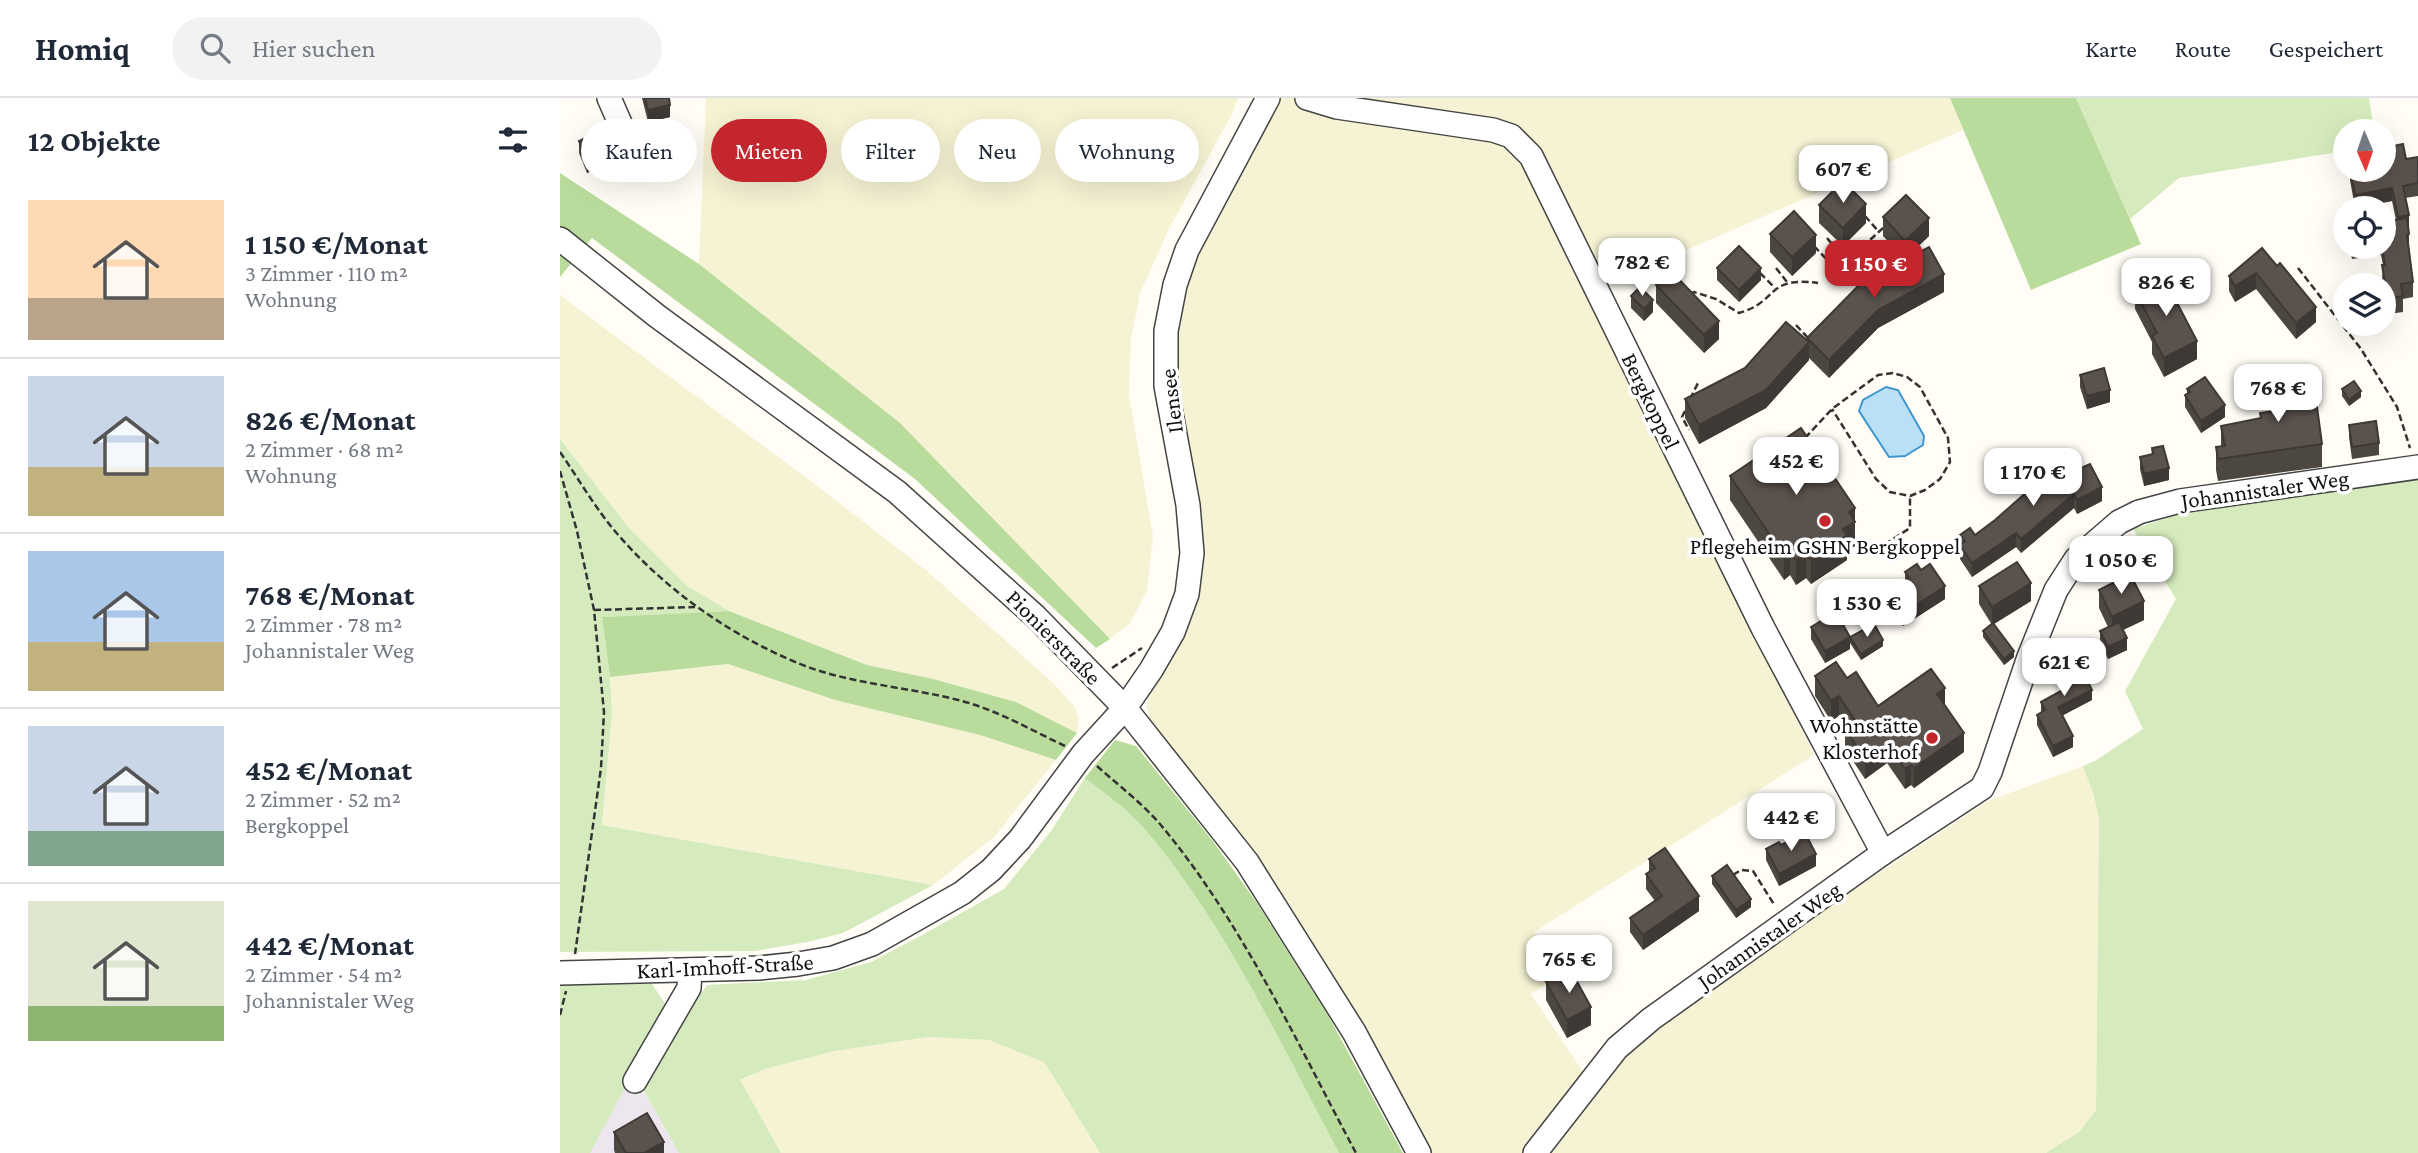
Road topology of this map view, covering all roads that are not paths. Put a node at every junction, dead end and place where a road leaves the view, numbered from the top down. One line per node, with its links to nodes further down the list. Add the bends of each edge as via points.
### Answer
1 (610, 98): 4 (street)
2 (1268, 98): 7 (street, Ilensee, via 1187,250 1175,285 1166,331 1166,386 1192,553 1187,594 1173,632)
3 (1307, 98): 8 (street, Bergkoppel, via 1337,107 1493,130 1511,136 1531,156 1763,628)
4 (619, 119)
5 (560, 239): 7 (street, Pionierstraße, via 897,492 1035,616)
6 (2417, 468): 8 (street, Johannistaler Weg, via 2180,501 2119,522 2076,559 2056,590 1982,788)
7 (1125, 708): 9 (street, Karl-Imhoff-Straße, via 1083,754 1020,839 962,892 872,944 834,958); 12 (street, Pionierstraße, via 1247,862 1354,1032)
8 (1883, 853): 13 (street, Johannistaler Weg, via 1617,1048)
9 (691, 971): 10 (street, Karl-Imhoff-Straße); 11 (street, via 689,988)
10 (566, 973)
11 (635, 1081)
12 (1419, 1153)
13 (1535, 1153)

